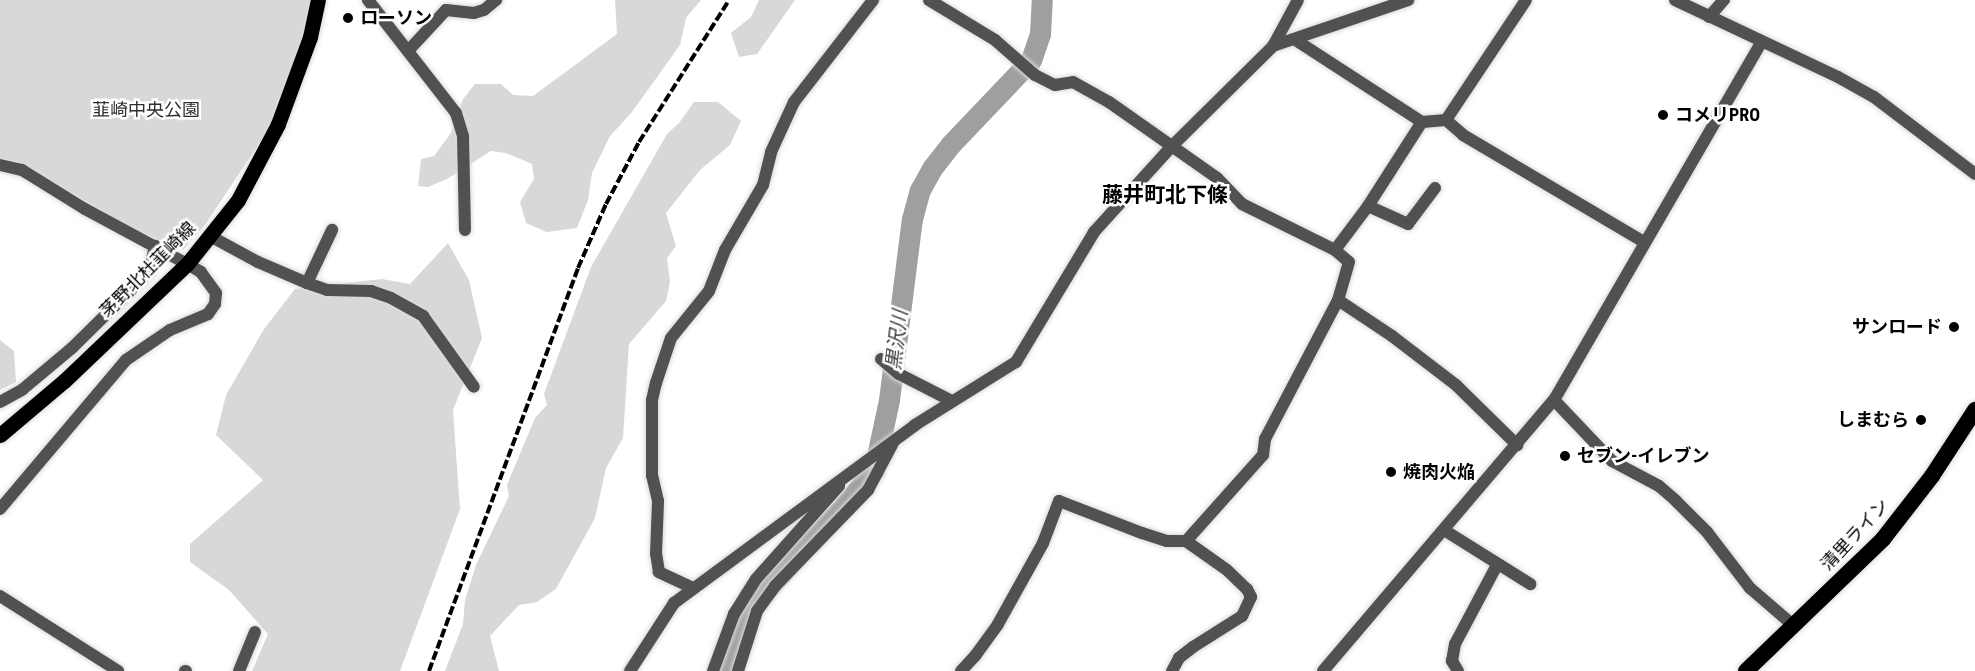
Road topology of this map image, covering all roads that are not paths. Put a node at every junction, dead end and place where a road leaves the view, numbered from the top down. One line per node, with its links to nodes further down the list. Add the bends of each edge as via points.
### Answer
1 (318, 0): 25 (main road, 茅野北杜韮崎線, via 310,37 278,124 249,182)
2 (368, 0): 15 (street)
3 (496, 0): 15 (street, via 474,13 446,10)
4 (873, 0): 47 (street, via 794,102 771,152 763,185 725,250 709,291 671,338 656,383 652,400 652,476 658,501 659,572)
5 (928, 0): 18 (street, via 995,40 1035,75 1055,85 1073,82)
6 (1298, 0): 14 (street)
7 (1408, 0): 12 (street)
8 (1526, 0): 16 (street)
9 (1674, 0): 11 (street)
10 (1724, 0): 11 (street)
11 (1709, 17): 13 (street)
12 (1294, 39): 14 (street); 17 (street)
13 (1761, 43): 20 (street, via 1874,97); 26 (street)
14 (1273, 46): 18 (street)
15 (408, 51): 24 (street, via 456,113 463,136)
16 (1446, 120): 17 (street); 26 (street, via 1463,135)
17 (1422, 122): 22 (street)
18 (1172, 146): 28 (street, via 1217,178 1242,204); 35 (street, via 1094,232 1016,362)
19 (0, 165): 27 (street, via 22,170)
20 (1975, 174)
21 (1435, 188): 22 (street, via 1408,224)
22 (1368, 206): 28 (street)
23 (332, 230): 30 (street)
24 (465, 230)
25 (210, 236): 29 (main road, 茅野北杜韮崎線); 30 (street)
26 (1644, 242): 34 (street)
27 (155, 246): 29 (street); 36 (street, via 149,272 72,348 23,389)
28 (1335, 250): 31 (street, via 1349,262)
29 (187, 264): 38 (main road, 茅野北杜韮崎線, via 64,381); 42 (street, via 201,272 216,293 215,304 207,314 170,330 126,360)
30 (307, 283): 33 (street, via 327,290 371,291 423,316)
31 (1338, 300): 40 (street, via 1456,385); 44 (street, via 1266,440 1263,455)
32 (884, 362): 35 (street, via 898,374)
33 (474, 387)
34 (1554, 399): 40 (street); 49 (street, via 1612,461 1659,486 1676,501 1707,532 1750,588)
35 (952, 401): 39 (street)
36 (0, 402)
37 (1975, 410): 49 (highway, 清里ライン, via 1932,476 1883,538)
38 (0, 435)
39 (891, 443): 41 (street); 55 (street, via 868,490 775,586 757,611)
40 (1517, 445): 43 (street)
41 (844, 478): 47 (street); 54 (street, via 756,579 734,614)
42 (2, 500)
43 (1444, 531): 45 (street); 58 (street)
44 (1186, 541): 56 (street, via 1167,541 1059,501 1043,543 1004,614); 57 (street, via 1227,570 1251,597 1242,616 1193,646 1179,658)
45 (1497, 565): 46 (street); 59 (street, via 1455,644 1452,661)
46 (1530, 584)
47 (693, 588): 53 (street, via 674,603)
48 (0, 596): 51 (street)
49 (1794, 626): 60 (highway, 清里ライン)
50 (255, 632): 52 (street)
51 (118, 671)
52 (239, 671)
53 (630, 671)
54 (713, 671)
55 (738, 671)
56 (961, 671)
57 (1172, 671)
58 (1323, 671)
59 (1458, 671)
60 (1746, 671)

